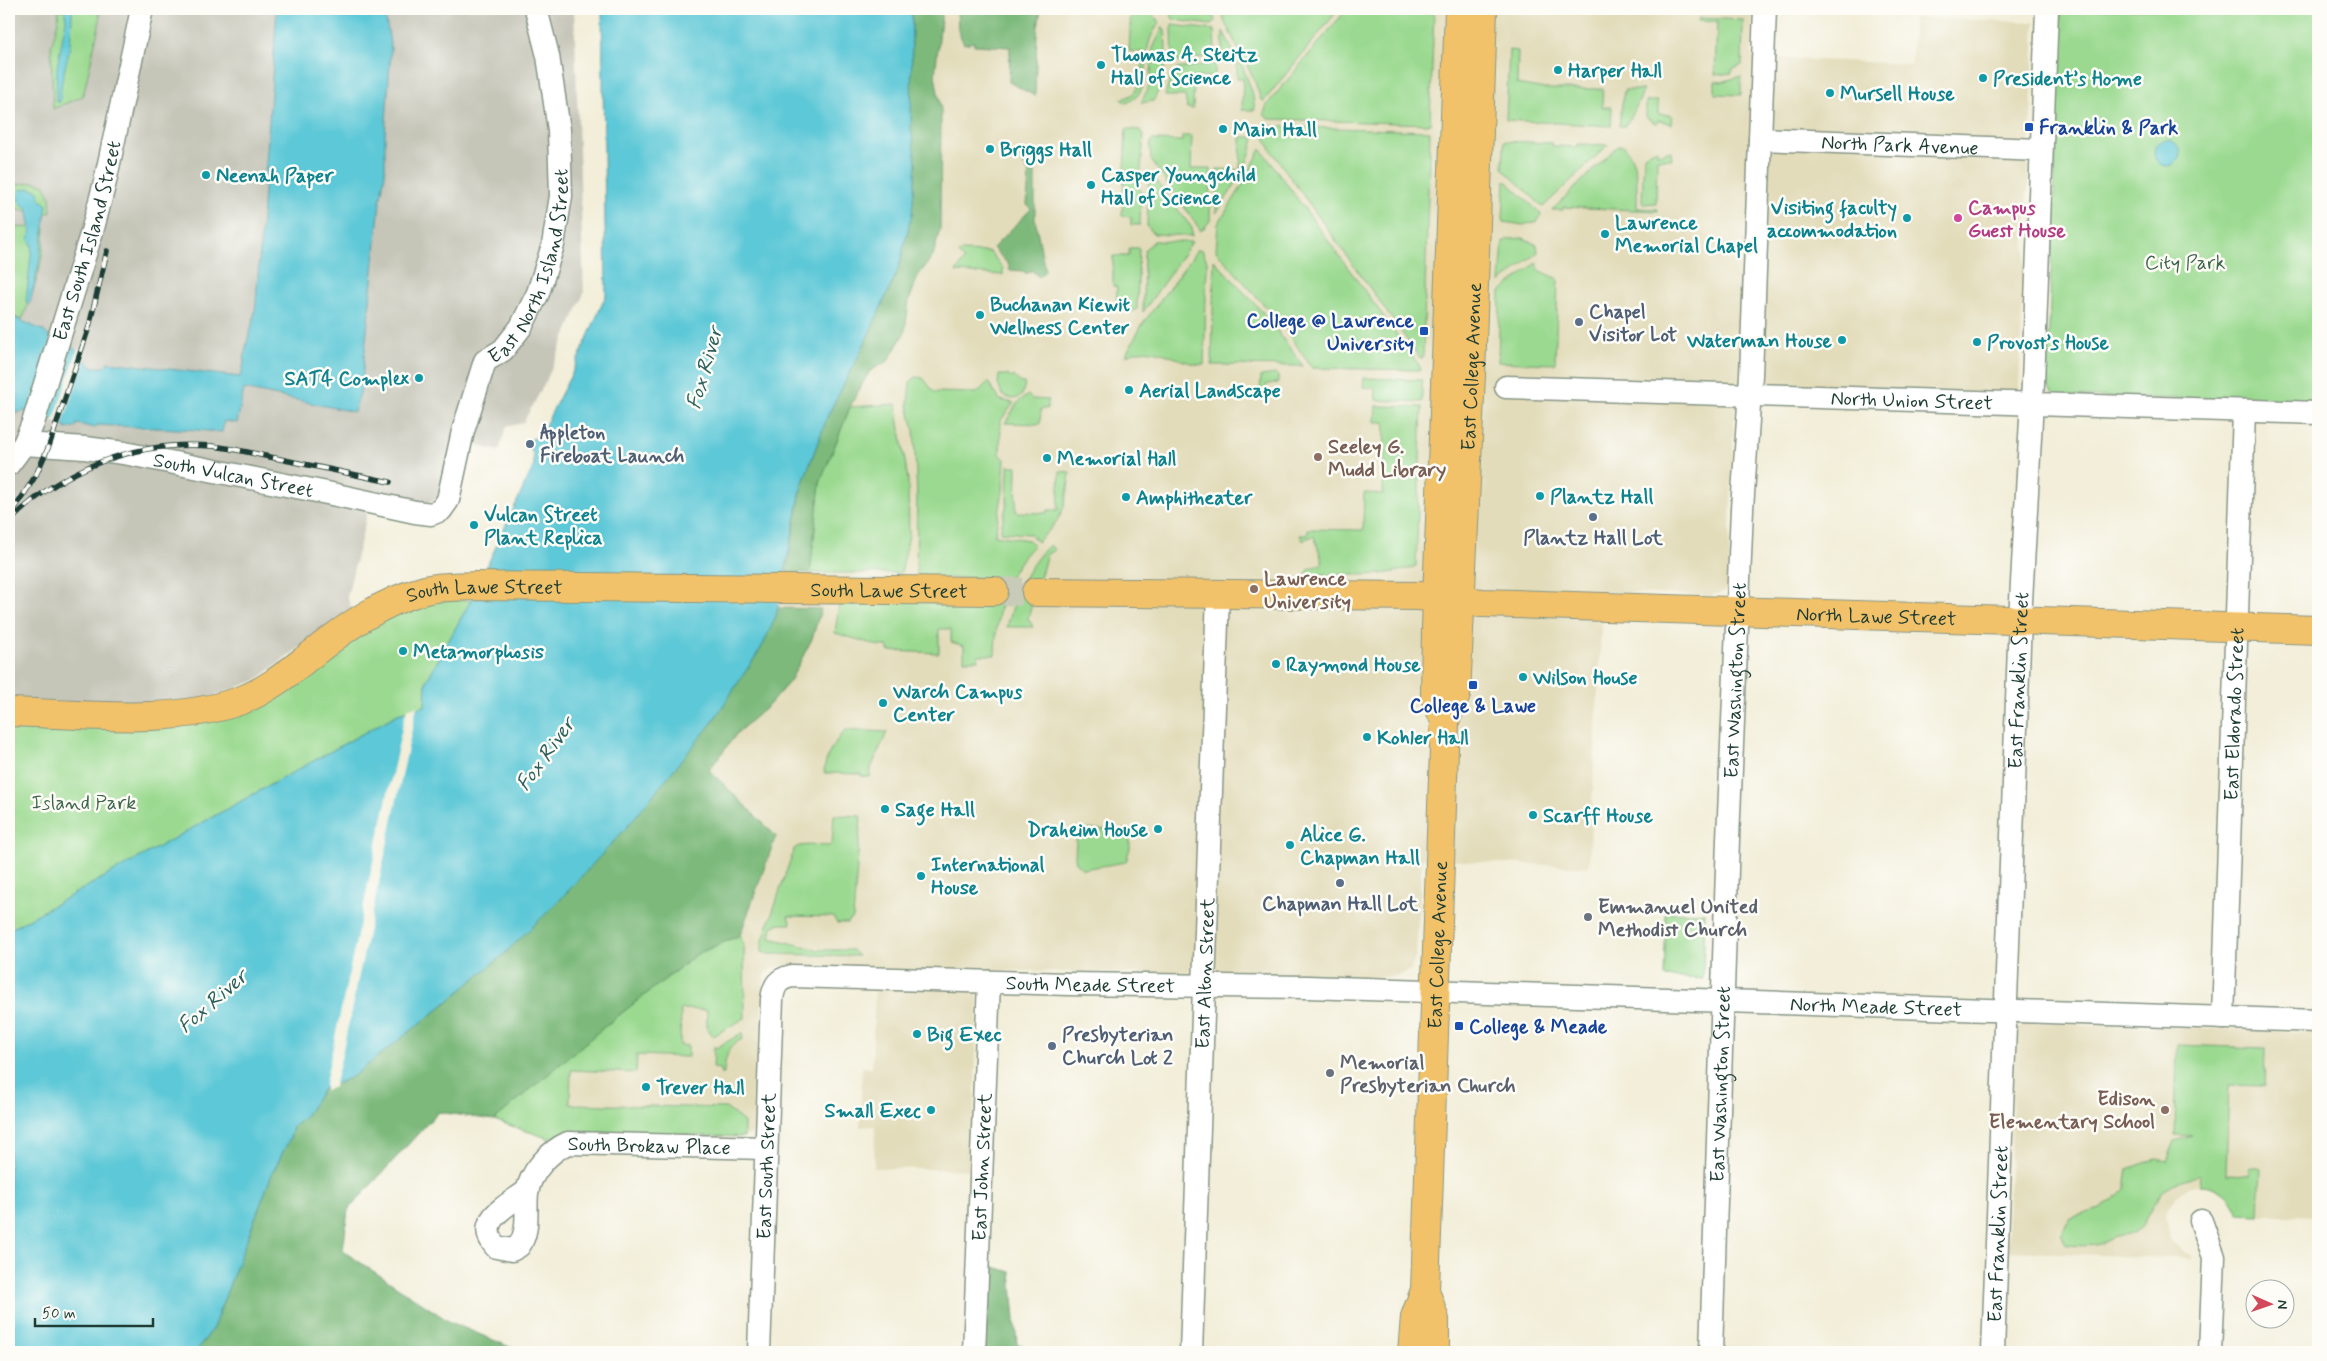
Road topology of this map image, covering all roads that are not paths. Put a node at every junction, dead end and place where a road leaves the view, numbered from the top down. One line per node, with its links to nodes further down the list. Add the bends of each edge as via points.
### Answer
1 (142, 9): 14 (street, East South Island Street, via 105,182)
2 (536, 9): 16 (street, East North Island Street, via 548,56 559,130 562,196 553,245 538,293 522,327 503,350 485,361 463,431 448,500)
3 (1458, 9): 20 (main road, East College Avenue)
4 (1483, 9): 20 (main road, East College Avenue, via 1471,366)
5 (1765, 9): 7 (street, East Washington Street)
6 (2047, 9): 8 (street, East Franklin Street)
7 (1760, 139): 8 (street, North Park Avenue); 10 (street, East Washington Street)
8 (2041, 150): 11 (street, East Franklin Street)
9 (1506, 386): 10 (street, North Union Street)
10 (1749, 395): 11 (street, North Union Street); 21 (street, East Washington Street)
11 (2031, 405): 12 (street, North Union Street); 22 (street, East Franklin Street)
12 (2244, 412): 13 (street, North Union Street); 23 (street, East Eldorado Street)
13 (2318, 414)
14 (24, 444): 15 (street, East South Island Street); 16 (street, South Vulcan Street, via 124,454 415,512 431,514)
15 (9, 464)
16 (441, 510)
17 (994, 591): 25 (main road, South Lawe Street, via 474,586 425,590 379,607 346,627 269,687 243,700 207,711 164,716)
18 (1036, 592): 19 (main road)
19 (1218, 594): 20 (main road, via 1300,593); 28 (street, East Alton Street)
20 (1449, 599): 21 (main road, North Lawe Street); 29 (main road, East College Avenue, via 1435,697 1445,721)
21 (1738, 610): 22 (main road, North Lawe Street); 30 (street, East Washington Street)
22 (2020, 619): 23 (main road, North Lawe Street); 31 (street, East Franklin Street)
23 (2237, 627): 24 (main road, North Lawe Street); 32 (street, East Eldorado Street)
24 (2318, 630)
25 (9, 712)
26 (778, 982): 27 (street, South Meade Street, via 792,976); 34 (street, East South Street, via 772,999)
27 (989, 982): 28 (street, South Meade Street); 39 (street, East John Street)
28 (1204, 985): 29 (street, South Meade Street); 40 (street, East Alton Street)
29 (1435, 992): 30 (street, North Meade Street); 37 (main road, East College Avenue)
30 (1722, 1003): 31 (street, North Meade Street); 43 (street, East Washington Street)
31 (2006, 1010): 32 (street, North Meade Street); 44 (street, East Franklin Street)
32 (2223, 1018): 33 (street, North Meade Street)
33 (2318, 1021)
34 (765, 1148): 35 (street, South Brokaw Place, via 568,1142 547,1157); 38 (street, East South Street)
35 (528, 1190)
36 (2202, 1221): 45 (street, via 2214,1257)
37 (1426, 1290): 41 (main road, East College Avenue, via 1414,1317); 42 (main road, East College Avenue, via 1435,1320)
38 (759, 1352)
39 (974, 1352)
40 (1191, 1352)
41 (1412, 1352)
42 (1435, 1352)
43 (1711, 1352)
44 (1993, 1352)
45 (2210, 1352)

